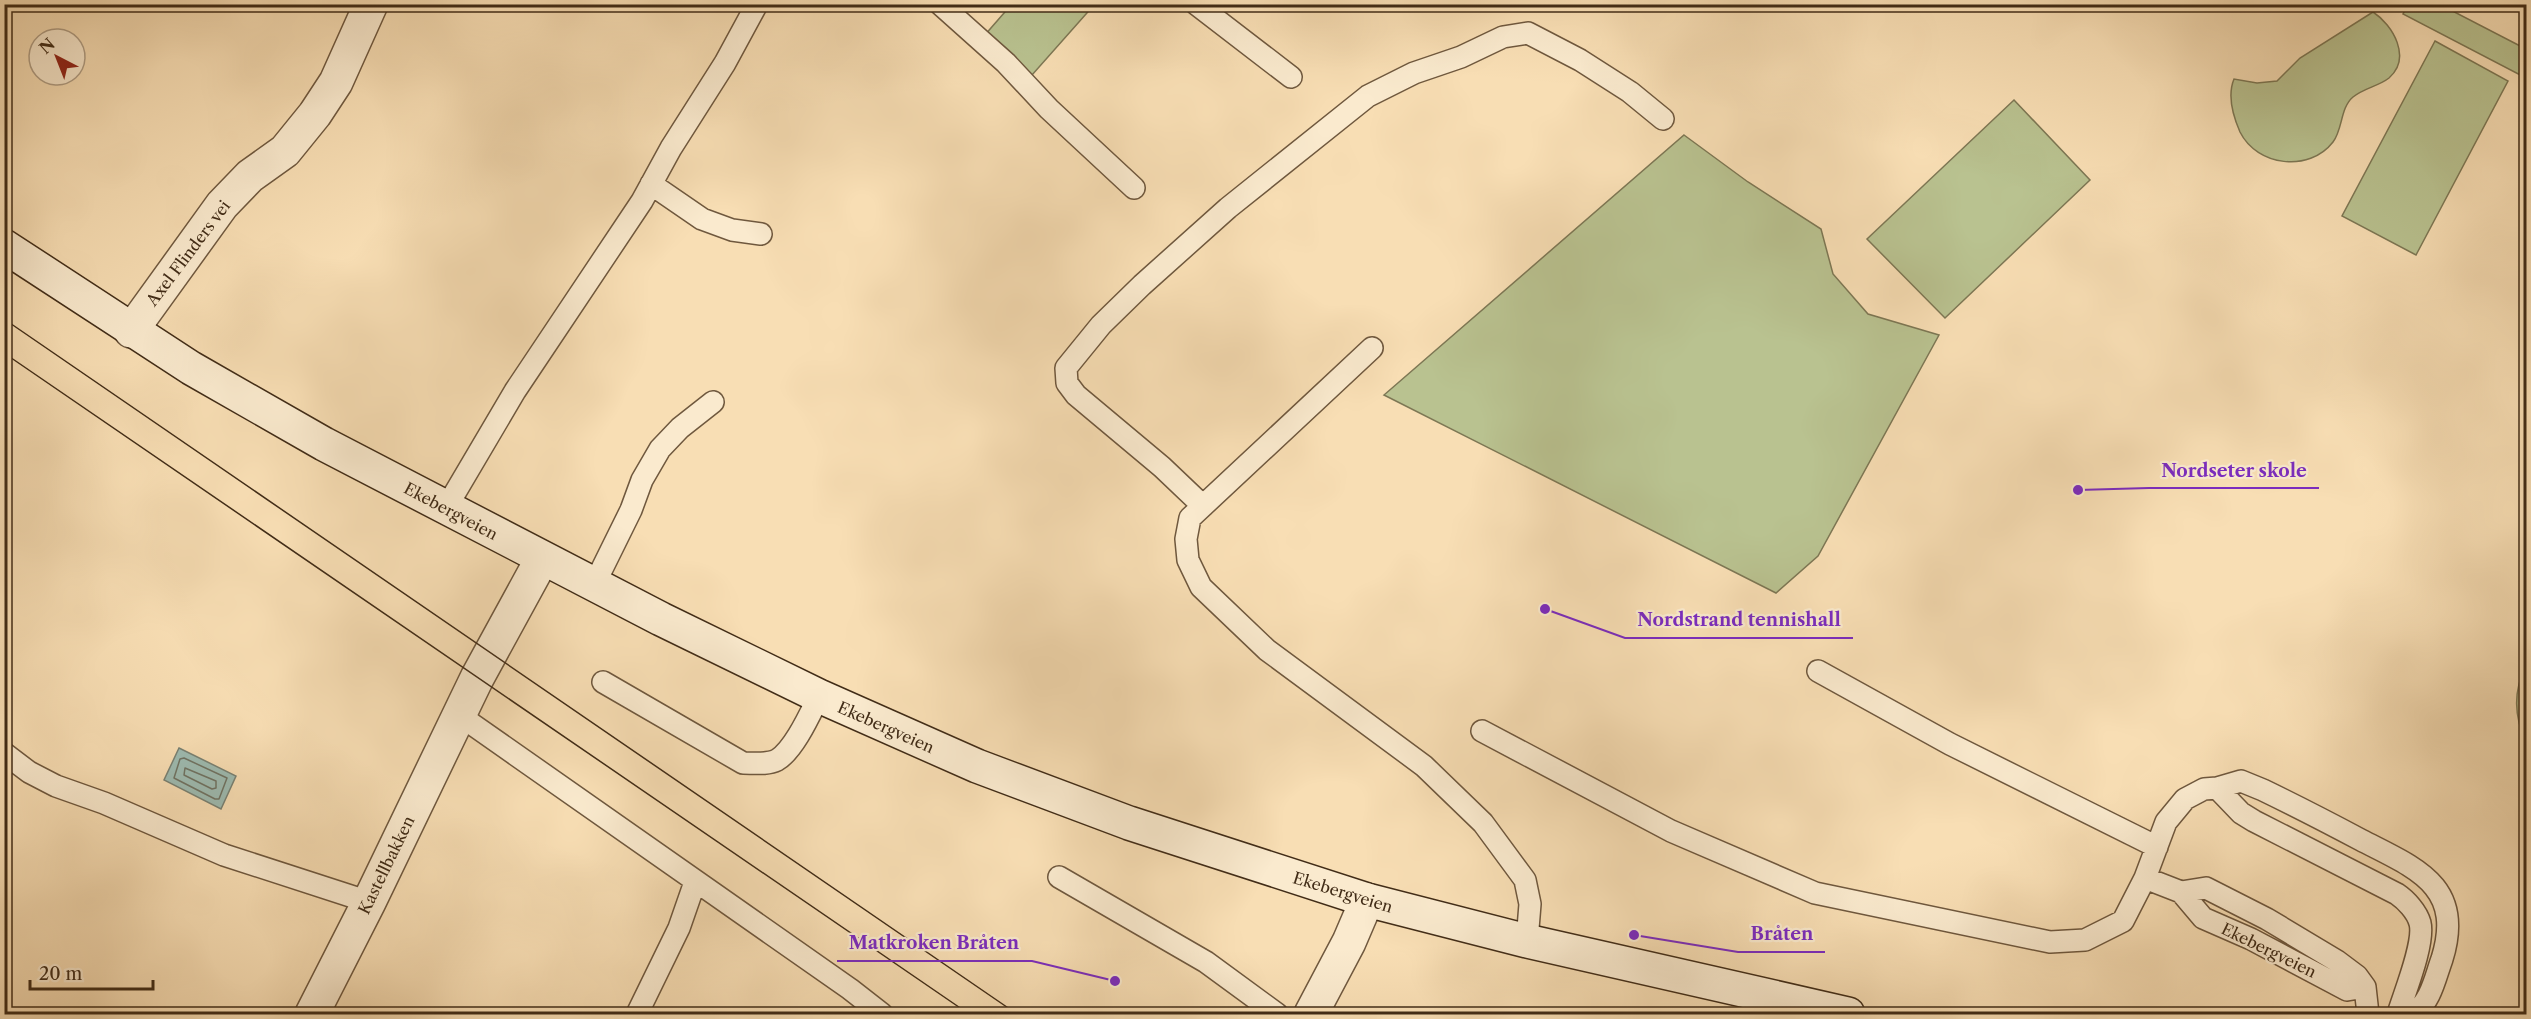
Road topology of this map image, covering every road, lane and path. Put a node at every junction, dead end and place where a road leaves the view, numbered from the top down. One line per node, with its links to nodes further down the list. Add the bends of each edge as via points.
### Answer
1 (371, 4): 11 (main road, Axel Flinders vei, via 336,82 315,114 285,151 250,177 222,205)
2 (757, 4): 7 (lane)
3 (940, 4): 8 (lane)
4 (1196, 4): 5 (lane)
5 (1291, 77)
6 (1663, 119): 14 (lane, via 1630,92 1540,38 1528,33 1503,37 1368,96 1228,208 1101,325 1066,368 1067,383 1076,395)
7 (651, 184): 9 (lane, via 702,219 732,230); 15 (lane, via 515,391)
8 (1134, 189)
9 (761, 234)
10 (4, 246): 11 (main road, Ekebergveien)
11 (131, 331): 15 (main road, Ekebergveien, via 260,408)
12 (1372, 348): 14 (lane)
13 (713, 402): 17 (lane, via 660,449)
14 (1203, 506): 32 (lane, via 1190,519 1186,539 1188,560 1201,587 1267,650 1424,765 1483,823 1525,879 1530,904)
15 (446, 508): 16 (main road, Ekebergveien)
16 (542, 559): 17 (main road, Ekebergveien); 21 (main road, Kastellbakken)
17 (594, 585): 20 (main road, Ekebergveien)
18 (1818, 671): 25 (lane, via 1950,744)
19 (603, 682): 20 (lane, via 743,763 777,760 798,736)
20 (819, 696): 30 (main road, Ekebergveien, via 934,748 1072,803)
21 (459, 715): 28 (lane); 31 (main road, Kastellbakken)
22 (1482, 732): 27 (lane, via 1671,831 1815,893 2050,942 2085,940 2123,921)
23 (4, 753): 31 (lane, via 56,786 224,855)
24 (2217, 788): 25 (lane, via 2204,789 2185,799 2166,822); 41 (lane, via 2247,817 2397,894 2410,906 2420,923 2419,942); 42 (lane, via 2241,782 2263,790 2405,861 2427,878 2448,914 2448,940 2430,993)
25 (2157, 846): 27 (lane)
26 (1059, 877): 37 (lane, via 1206,962)
27 (2145, 878): 29 (lane)
28 (695, 882): 35 (lane, via 679,928); 36 (lane)
29 (2181, 892): 33 (lane, Ekebergveien, via 2203,918 2347,990); 33 (lane, via 2206,888 2267,919 2348,968)
30 (1367, 900): 32 (main road, Ekebergveien); 38 (main road)
31 (369, 902): 34 (main road, Kastellbakken)
32 (1527, 941): 39 (main road, Ekebergveien)
33 (2365, 987): 40 (lane)
34 (312, 1014)
35 (637, 1014)
36 (882, 1014)
37 (1277, 1014)
38 (1311, 1014)
39 (1848, 1014)
40 (2368, 1014)
41 (2398, 1014)
42 (2414, 1014)

